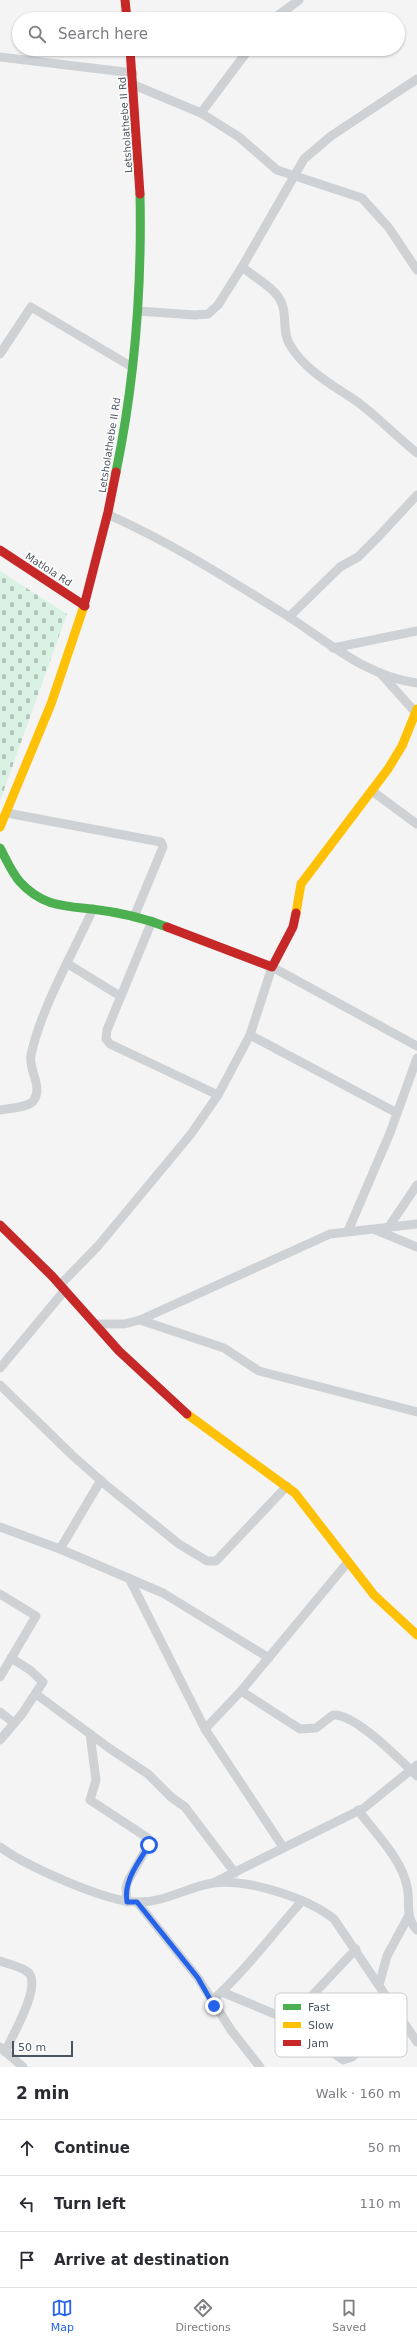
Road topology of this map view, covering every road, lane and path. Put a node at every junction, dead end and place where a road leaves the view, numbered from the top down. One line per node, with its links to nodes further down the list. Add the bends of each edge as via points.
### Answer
1 (125, 0): 3 (street)
2 (299, 0): 4 (street)
3 (126, 12)
4 (282, 12)
5 (131, 56): 8 (street, Letsholathebe II Rd)
6 (244, 56): 11 (street)
7 (0, 57): 8 (street)
8 (132, 74): 10 (street, Letsholathebe II Rd)
9 (417, 79): 12 (street, via 331,136 304,159)
10 (134, 85): 11 (street); 15 (street, Letsholathebe II Rd, via 140,200)
11 (201, 113): 12 (street, via 239,137 277,170)
12 (293, 177): 13 (street); 14 (street, via 362,198 389,228)
13 (242, 267): 15 (street, via 218,305 208,314); 18 (street, via 278,295 290,345 308,367 359,404)
14 (417, 270)
15 (138, 312): 17 (street, Letsholathebe II Rd)
16 (0, 354): 17 (street, via 31,307)
17 (132, 367): 20 (street, Letsholathebe II Rd)
18 (417, 453)
19 (417, 495): 23 (street, via 358,557 340,567)
20 (109, 516): 22 (street, Letsholathebe II Rd); 23 (street, via 195,558)
21 (0, 550): 22 (street, Matlola Rd)
22 (85, 606): 30 (street, Letsholathebe II Rd, via 53,699)
23 (289, 617): 25 (street)
24 (417, 631): 25 (street)
25 (333, 648): 26 (street)
26 (381, 674): 27 (street, via 399,681); 28 (street)
27 (417, 683)
28 (416, 711): 29 (street, via 402,746)
29 (372, 791): 31 (street); 38 (street, via 301,884 293,927)
30 (7, 813): 32 (street, Letsholathebe II Rd); 35 (street, via 160,842 163,847)
31 (417, 824)
32 (0, 827)
33 (0, 848): 34 (street, via 19,881 38,898 60,907)
34 (93, 909): 35 (street); 37 (street)
35 (134, 916): 36 (street)
36 (152, 921): 38 (street); 39 (street)
37 (68, 964): 39 (street); 44 (street, via 48,1008 31,1056 37,1088 36,1097 29,1104)
38 (272, 968): 40 (street); 41 (street)
39 (120, 996): 43 (street, via 107,1030 107,1042)
40 (250, 1035): 43 (street); 45 (street)
41 (417, 1046)
42 (417, 1058): 45 (street)
43 (218, 1094): 53 (street, via 182,1145)
44 (0, 1110)
45 (397, 1113): 51 (street)
46 (417, 1185): 49 (street)
47 (417, 1224): 49 (street)
48 (0, 1225): 53 (street)
49 (388, 1228): 50 (street)
50 (374, 1230): 51 (street); 52 (street)
51 (348, 1231): 54 (street, via 312,1241)
52 (417, 1247)
53 (62, 1288): 55 (street); 56 (street)
54 (140, 1320): 55 (street, via 124,1324); 58 (street, via 224,1348 266,1373)
55 (97, 1324): 60 (street, via 119,1351 184,1412)
56 (0, 1368)
57 (0, 1385): 59 (street, via 63,1448)
58 (417, 1412)
59 (101, 1480): 60 (street, via 179,1544 211,1562 216,1561); 62 (street)
60 (287, 1486): 63 (street)
61 (0, 1527): 62 (street)
62 (60, 1549): 64 (street)
63 (348, 1562): 66 (street, via 378,1599); 68 (street)
64 (129, 1578): 68 (street, via 174,1599); 74 (street)
65 (0, 1594): 67 (street, via 36,1616)
66 (417, 1635)
67 (11, 1658): 69 (street); 71 (street, via 41,1679 42,1685)
68 (269, 1658): 70 (street)
69 (0, 1677)
70 (241, 1691): 74 (street); 77 (street, via 300,1729 316,1728 334,1715 345,1717 377,1739)
71 (36, 1694): 73 (street); 75 (street)
72 (0, 1712): 73 (street)
73 (14, 1723): 76 (street)
74 (205, 1729): 80 (street)
75 (90, 1734): 81 (street, via 140,1767 185,1807); 84 (street, via 96,1780 90,1800 148,1838 150,1842 128,1881)
76 (0, 1740)
77 (415, 1771): 78 (street)
78 (358, 1810): 80 (street); 86 (street, via 405,1876)
79 (0, 1847): 84 (street, via 13,1856 90,1891)
80 (283, 1847): 81 (street)
81 (235, 1873): 82 (street)
82 (213, 1883): 83 (street, via 243,1884); 85 (street, via 158,1900)
83 (302, 1901): 87 (street, via 334,1919); 90 (street, via 274,1931 241,1974)
84 (127, 1902): 85 (street)
85 (137, 1902): 93 (street, via 198,1978)
86 (414, 1923): 89 (street, via 387,1956)
87 (356, 1949): 89 (street); 91 (street)
88 (0, 1961): 97 (street, via 26,1971 31,1978 30,1997)
89 (379, 1985): 92 (street)
90 (222, 1992): 93 (street); 94 (street)
91 (314, 1993)
92 (384, 1993)
93 (212, 2001): 101 (street)
94 (275, 2014)
95 (407, 2028): 96 (street)
96 (417, 2042)
97 (3, 2049): 100 (street)
98 (336, 2057): 99 (street, via 346,2060)
99 (350, 2057)
100 (23, 2067)
101 (260, 2067)

